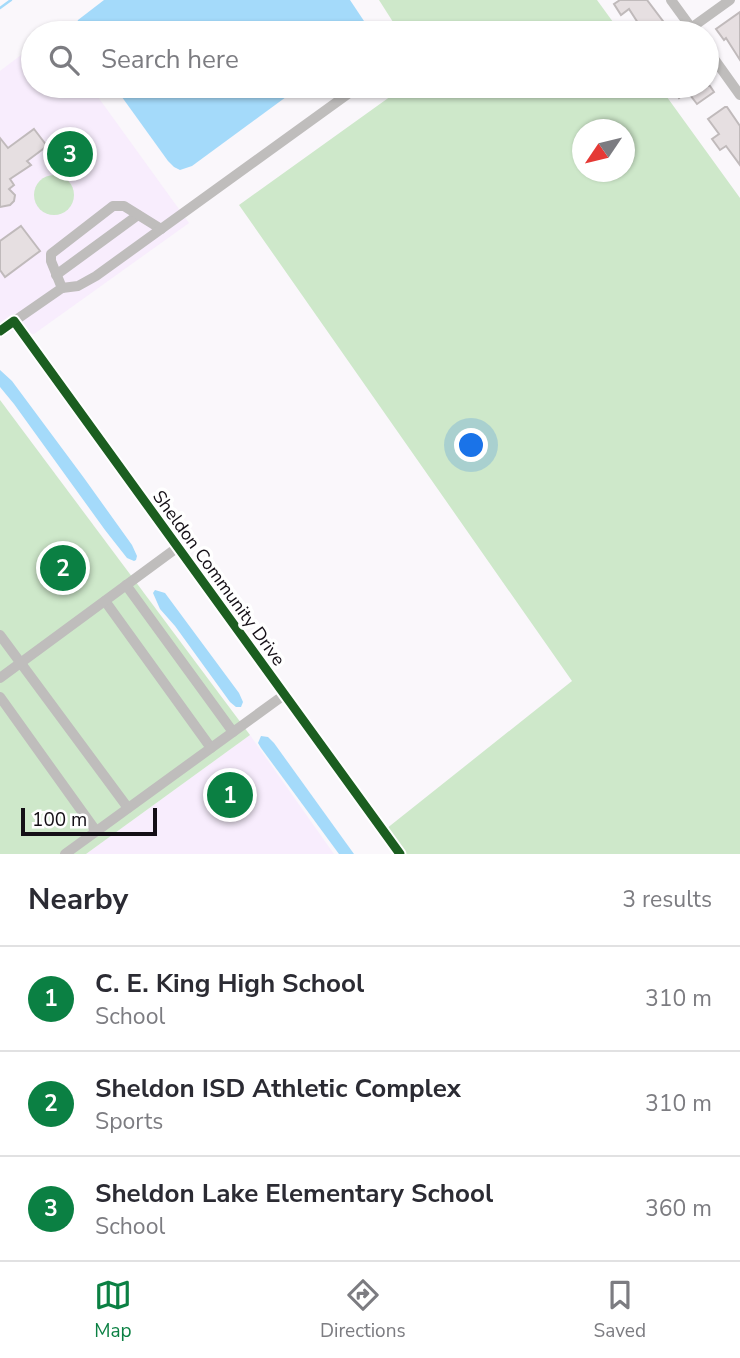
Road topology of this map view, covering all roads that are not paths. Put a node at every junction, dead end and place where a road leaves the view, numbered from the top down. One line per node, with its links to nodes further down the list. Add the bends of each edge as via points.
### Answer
1 (671, 0): 3 (street)
2 (730, 0): 4 (street)
3 (686, 21)
4 (705, 21)
5 (719, 66): 6 (street)
6 (740, 95)
7 (342, 98): 9 (street)
8 (138, 215): 9 (street); 10 (street); 10 (street, via 124,206 113,206 51,254)
9 (161, 229): 11 (street, via 96,276)
10 (56, 275): 11 (street)
11 (62, 288): 12 (street)
12 (14, 321): 13 (street); 14 (street, Sheldon Community Drive)
13 (0, 331)
14 (178, 547): 15 (street); 20 (street, Sheldon Community Drive)
15 (126, 585): 16 (street); 22 (street)
16 (105, 601): 18 (street); 23 (street)
17 (0, 635): 18 (street)
18 (20, 663): 19 (street); 24 (street)
19 (0, 678)
20 (284, 695): 22 (street); 27 (street, Sheldon Community Drive)
21 (0, 697): 25 (street)
22 (233, 732): 23 (street)
23 (211, 748): 24 (street)
24 (128, 808): 25 (street)
25 (96, 831): 26 (street)
26 (65, 854)
27 (400, 854)

